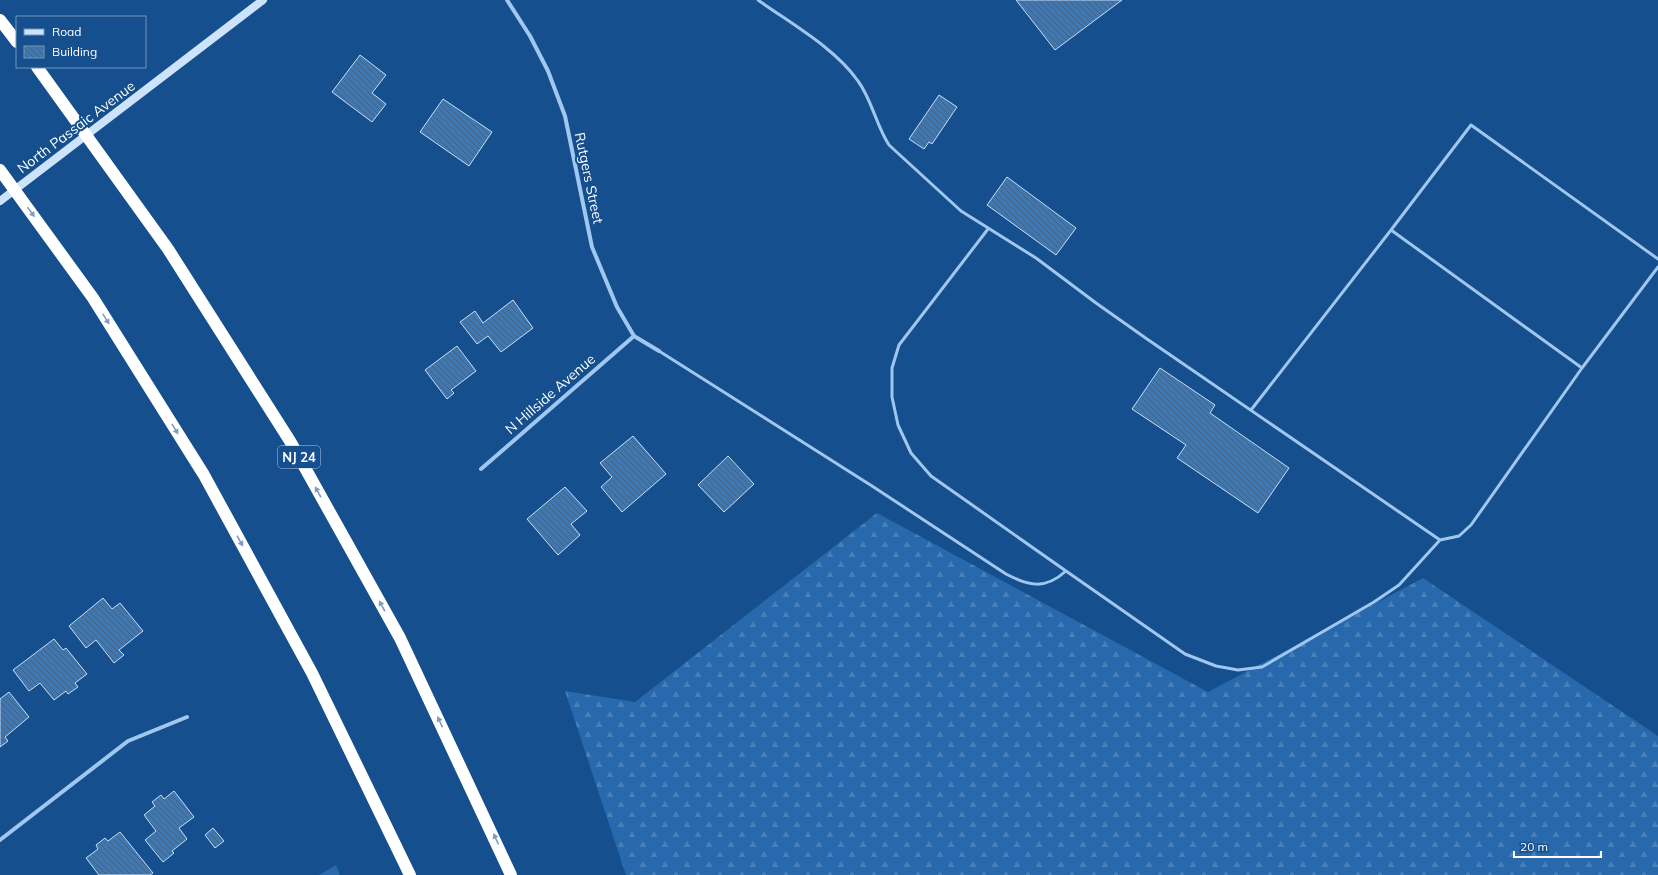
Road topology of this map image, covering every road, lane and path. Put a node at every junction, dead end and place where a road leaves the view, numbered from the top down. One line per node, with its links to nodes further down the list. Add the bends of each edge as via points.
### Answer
1 (263, 0): 8 (main road, North Passaic Avenue)
2 (507, 0): 13 (street, Rutgers Street, via 530,36 551,79 565,116 592,247 617,307)
3 (758, 0): 9 (lane, via 832,53 858,81 889,145 961,211)
4 (0, 20): 5 (highway)
5 (16, 41)
6 (38, 68): 23 (highway, NJ 24, one-way to 6, via 400,638 290,441 168,249)
7 (0, 170): 22 (highway, one-way to 22, via 93,298 204,475 312,673)
8 (0, 201)
9 (988, 229): 16 (lane, via 1036,258 1096,303); 19 (lane, via 899,345 892,368 892,397 898,425 911,453 931,476)
10 (1392, 230): 11 (lane, via 1471,125); 15 (lane); 16 (lane)
11 (1658, 259)
12 (1658, 267): 15 (lane)
13 (634, 336): 14 (street); 17 (street, N Hillside Avenue)
14 (659, 350): 19 (lane, via 1006,574 1032,585 1046,584)
15 (1582, 368): 18 (lane, via 1471,525 1459,536)
16 (1251, 410): 18 (lane)
17 (481, 469)
18 (1440, 540): 19 (lane, via 1399,585 1374,602 1262,667 1238,670 1216,666 1185,654)
19 (1066, 571)
20 (187, 717): 21 (street, via 128,741)
21 (0, 840)
22 (410, 875)
23 (512, 875)

